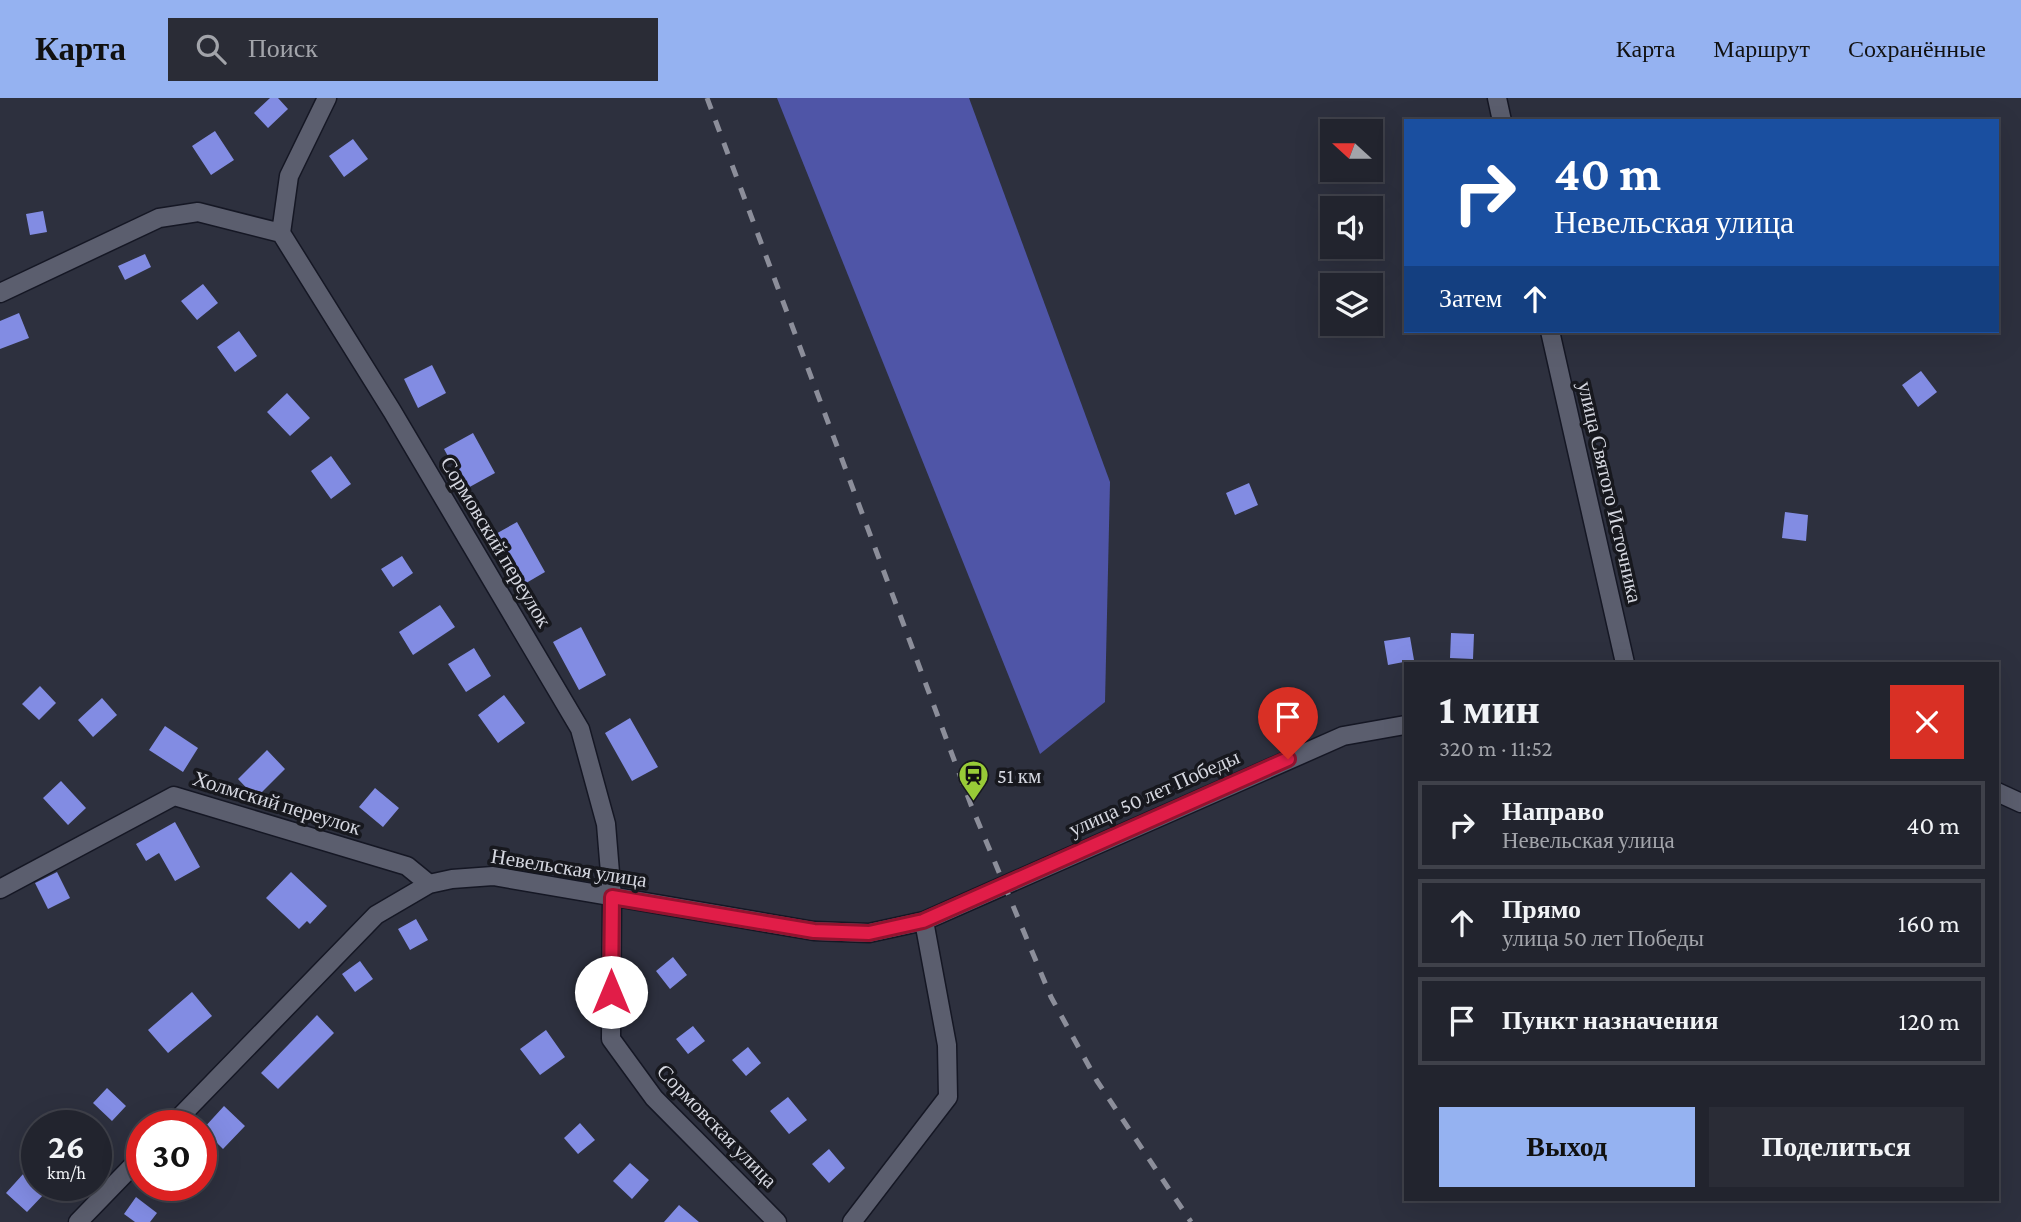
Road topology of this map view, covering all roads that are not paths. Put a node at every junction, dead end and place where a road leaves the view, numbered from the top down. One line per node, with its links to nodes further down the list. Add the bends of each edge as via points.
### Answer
1 (327, 98): 4 (street, via 289,176)
2 (1497, 98): 3 (street)
3 (1502, 119)
4 (281, 233): 5 (street, via 198,212 159,218); 14 (street, Сормовский переулок, via 580,729 606,824)
5 (0, 293)
6 (1550, 333): 7 (street, улица Святого Источника)
7 (1625, 662)
8 (1404, 725): 12 (street, улица 50 лет Победы, via 1343,736)
9 (1999, 793): 10 (street)
10 (2021, 803)
11 (429, 884): 13 (street, Холмский переулок, via 407,866 174,796); 14 (street, Невельская улица, via 494,876); 16 (street, Невельская улица, via 376,915)
12 (1003, 885): 15 (street, Невельская улица)
13 (0, 889)
14 (612, 897): 15 (street, Невельская улица, via 814,931 869,933); 19 (street, Сормовская улица, via 611,1039 654,1098)
15 (923, 921): 20 (street, via 947,1045 948,1097)
16 (187, 1110)
17 (126, 1175): 18 (street)
18 (85, 1220)
19 (777, 1222)
20 (852, 1222)

